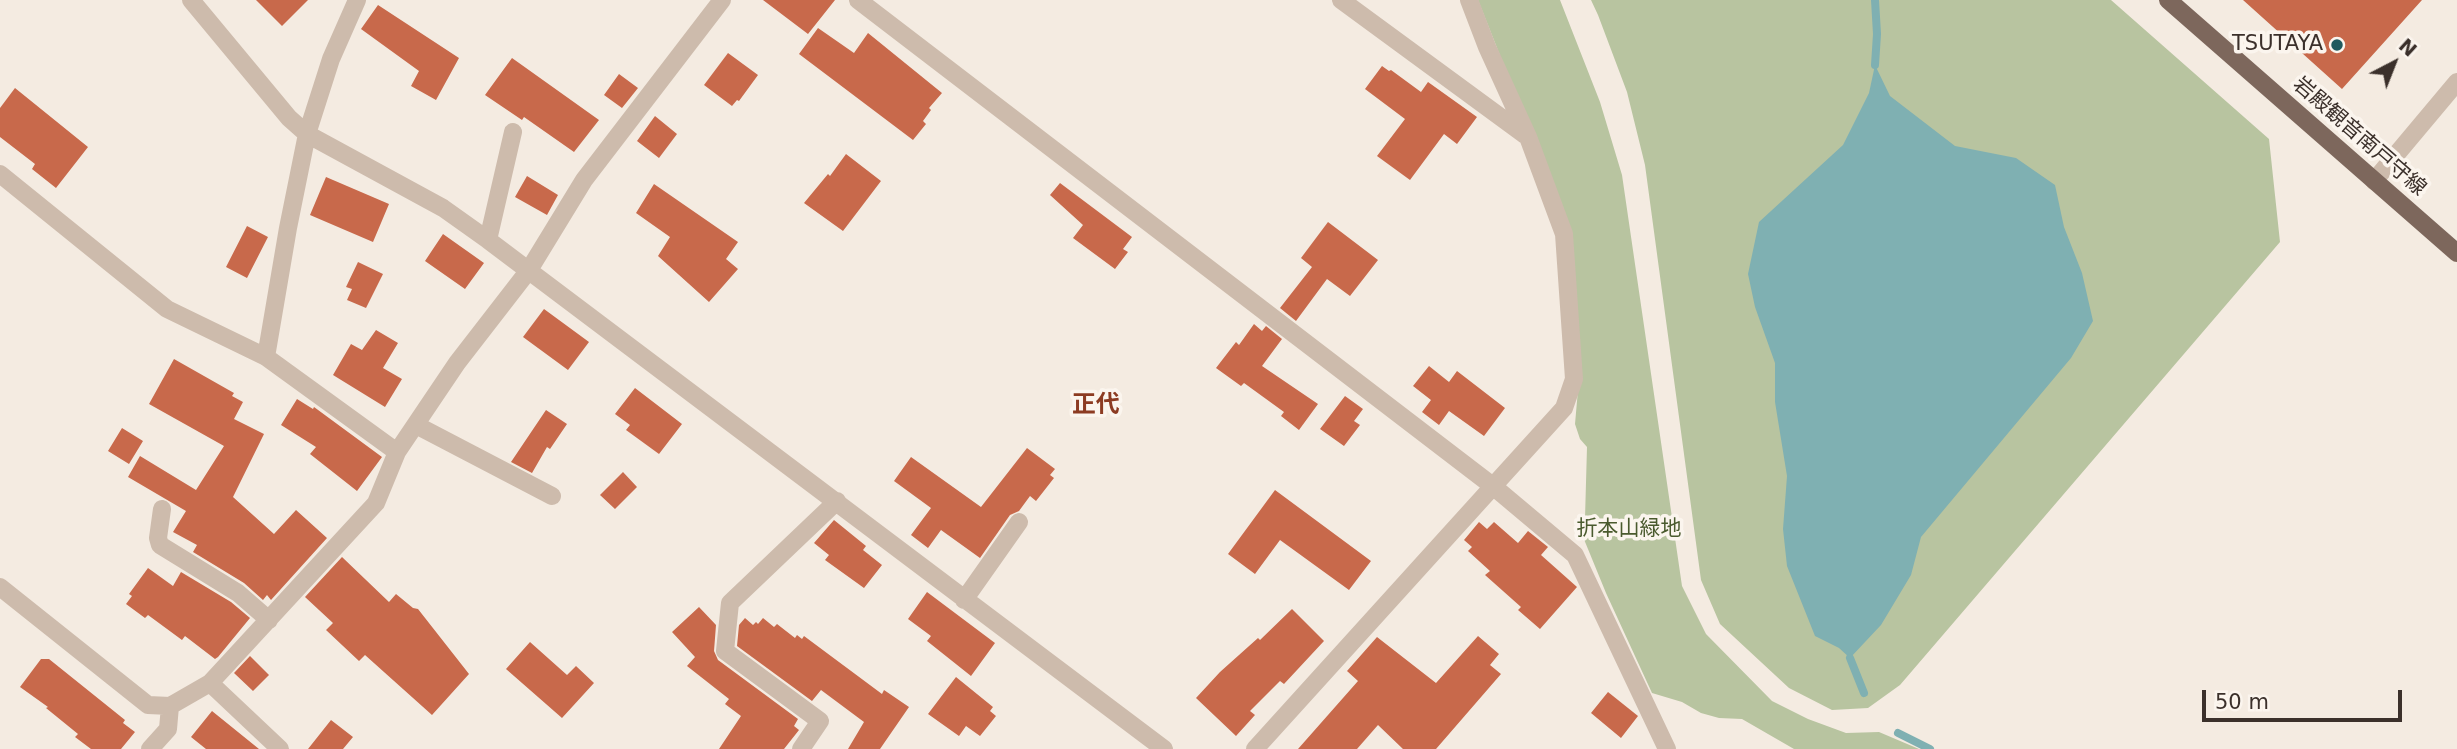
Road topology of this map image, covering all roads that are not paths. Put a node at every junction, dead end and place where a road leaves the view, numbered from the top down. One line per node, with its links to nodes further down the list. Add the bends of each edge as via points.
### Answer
1 (191, 0): 10 (street)
2 (357, 0): 10 (street, via 331,59)
3 (722, 0): 16 (street, via 584,180)
4 (858, 0): 20 (street)
5 (1342, 0): 11 (street)
6 (1469, 0): 11 (street)
7 (2168, 0): 13 (main road, 岩殿観音南戸守線)
8 (2457, 82): 13 (street)
9 (513, 132): 14 (street)
10 (307, 134): 14 (street, via 443,208); 17 (street)
11 (1528, 136): 20 (street, via 1564,234 1574,379 1564,408)
12 (0, 174): 17 (street, via 167,309)
13 (2374, 181): 15 (main road, 岩殿観音南戸守線)
14 (488, 240): 16 (street)
15 (2457, 253)
16 (529, 270): 18 (street); 22 (street)
17 (266, 357): 19 (street)
18 (416, 425): 19 (street); 21 (street)
19 (397, 452): 27 (street, via 376,503)
20 (1494, 487): 34 (street); 35 (street, via 1576,555)
21 (552, 496)
22 (837, 501): 26 (street); 32 (street, via 730,603 725,651 820,721)
23 (162, 509): 27 (street, via 160,545 238,593)
24 (1019, 523): 26 (street)
25 (0, 587): 29 (street, via 148,705)
26 (964, 600): 33 (street)
27 (269, 620): 28 (street)
28 (210, 683): 29 (street); 31 (street)
29 (170, 706): 30 (street, via 168,729)
30 (150, 749)
31 (280, 749)
32 (802, 749)
33 (1164, 749)
34 (1255, 749)
35 (1667, 749)

